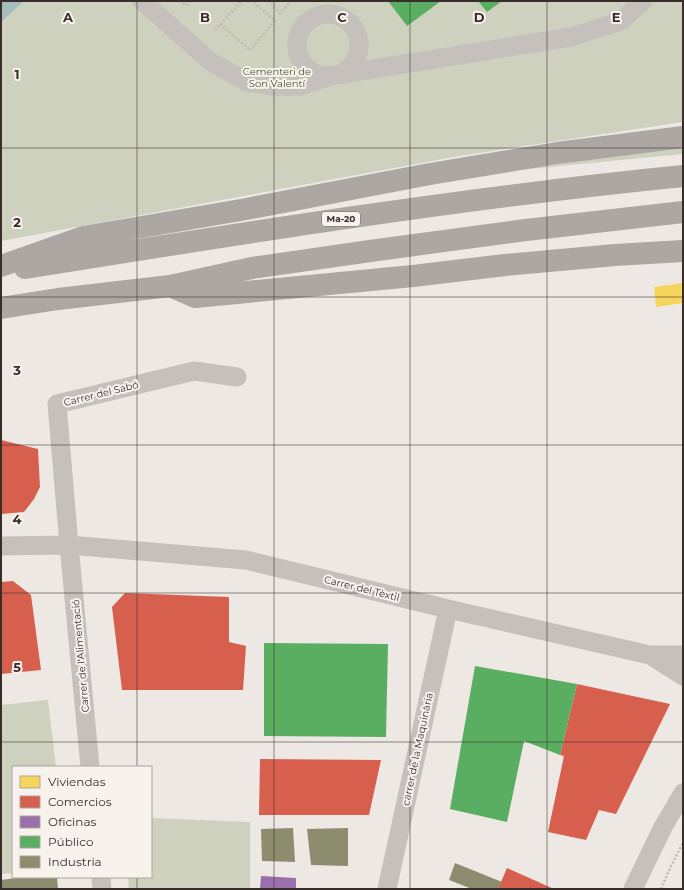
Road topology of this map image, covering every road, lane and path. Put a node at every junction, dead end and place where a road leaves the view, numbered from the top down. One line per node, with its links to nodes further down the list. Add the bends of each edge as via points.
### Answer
1 (142, 1): 8 (street, via 211,62 248,82 276,87 300,86 330,76 571,37 621,21)
2 (179, 1): 3 (path, via 186,5)
3 (190, 1)
4 (242, 1): 9 (path)
5 (252, 1): 9 (path, via 275,20 250,50)
6 (268, 1): 7 (path, via 280,13)
7 (291, 1)
8 (643, 1)
9 (220, 24): 10 (path)
10 (215, 30)
11 (683, 138): 15 (highway, via 557,153 83,237)
12 (683, 176): 16 (highway, Ma-20, via 388,212)
13 (683, 212): 17 (highway, via 331,256 252,268)
14 (683, 251): 17 (highway, via 505,265 195,297)
15 (1, 266)
16 (1, 272)
17 (170, 286): 18 (highway)
18 (1, 308)
19 (237, 377): 20 (street, Carrer del Sabó, via 194,371 57,404)
20 (69, 545): 21 (street, Carrer del Tèxtil); 22 (street, Carrer del Tèxtil, via 246,560); 26 (street, Carrer de l'Alimentació)
21 (1, 546)
22 (448, 609): 23 (street, Carrer del Tèxtil); 31 (street, carrer de la Maquinària)
23 (650, 655): 24 (street); 25 (street)
24 (683, 656)
25 (683, 676)
26 (90, 766)
27 (683, 793): 32 (street, via 663,827)
28 (683, 844): 33 (path)
29 (101, 878): 30 (street)
30 (102, 889)
31 (387, 889)
32 (633, 889)
33 (661, 889)

